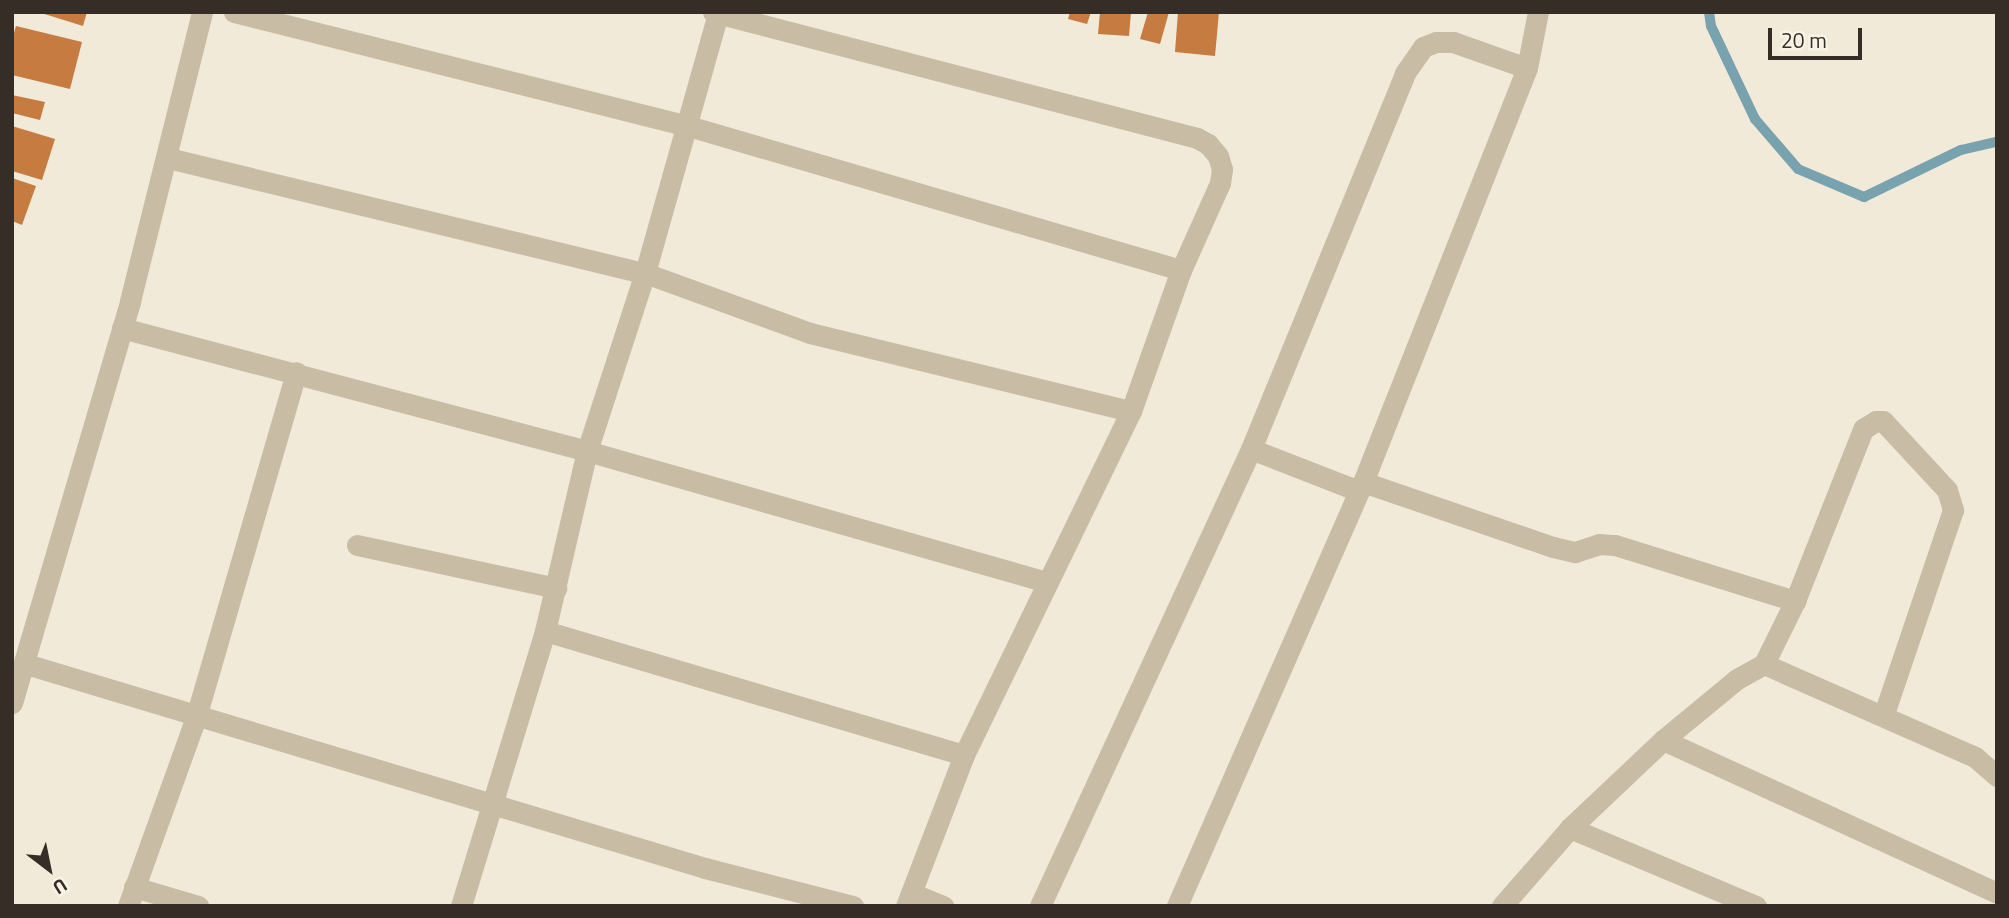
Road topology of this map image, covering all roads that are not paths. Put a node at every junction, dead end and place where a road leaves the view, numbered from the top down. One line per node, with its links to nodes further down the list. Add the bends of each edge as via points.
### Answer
1 (202, 12): 7 (street)
2 (234, 12): 6 (street)
3 (1538, 12): 5 (street)
4 (715, 13): 6 (street); 8 (street, via 1208,144 1218,156 1220,183)
5 (1527, 68): 13 (street, via 1453,42 1423,47 1415,57); 15 (street)
6 (685, 125): 8 (street); 9 (street)
7 (168, 158): 9 (street); 10 (street)
8 (1181, 270): 12 (street)
9 (645, 273): 12 (street, via 810,333); 14 (street)
10 (122, 328): 11 (street); 21 (street)
11 (296, 372): 14 (street); 25 (street)
12 (1131, 411): 17 (street)
13 (1251, 449): 15 (street); 38 (street)
14 (587, 451): 17 (street); 18 (street)
15 (1361, 486): 19 (street, via 1552,547 1575,552 1599,544 1615,545); 39 (street)
16 (357, 545): 18 (street)
17 (1048, 582): 27 (street)
18 (556, 588): 20 (street)
19 (1795, 601): 22 (street); 24 (street, via 1863,429 1883,421 1947,490 1952,510)
20 (545, 631): 27 (street); 29 (street)
21 (26, 664): 23 (street); 25 (street)
22 (1765, 664): 24 (street); 26 (street, via 1737,679)
23 (12, 703)
24 (1884, 714): 28 (street, via 1975,757)
25 (196, 717): 29 (street); 32 (street)
26 (1662, 740): 30 (street); 31 (street)
27 (964, 755): 33 (street)
28 (1997, 776)
29 (491, 803): 35 (street); 36 (street, via 705,868)
30 (1570, 828): 40 (street); 41 (street)
31 (1997, 893)
32 (131, 896): 34 (street)
33 (908, 899): 37 (street)
34 (198, 906)
35 (461, 906)
36 (853, 906)
37 (943, 906)
38 (1040, 906)
39 (1177, 906)
40 (1502, 906)
41 (1756, 906)

